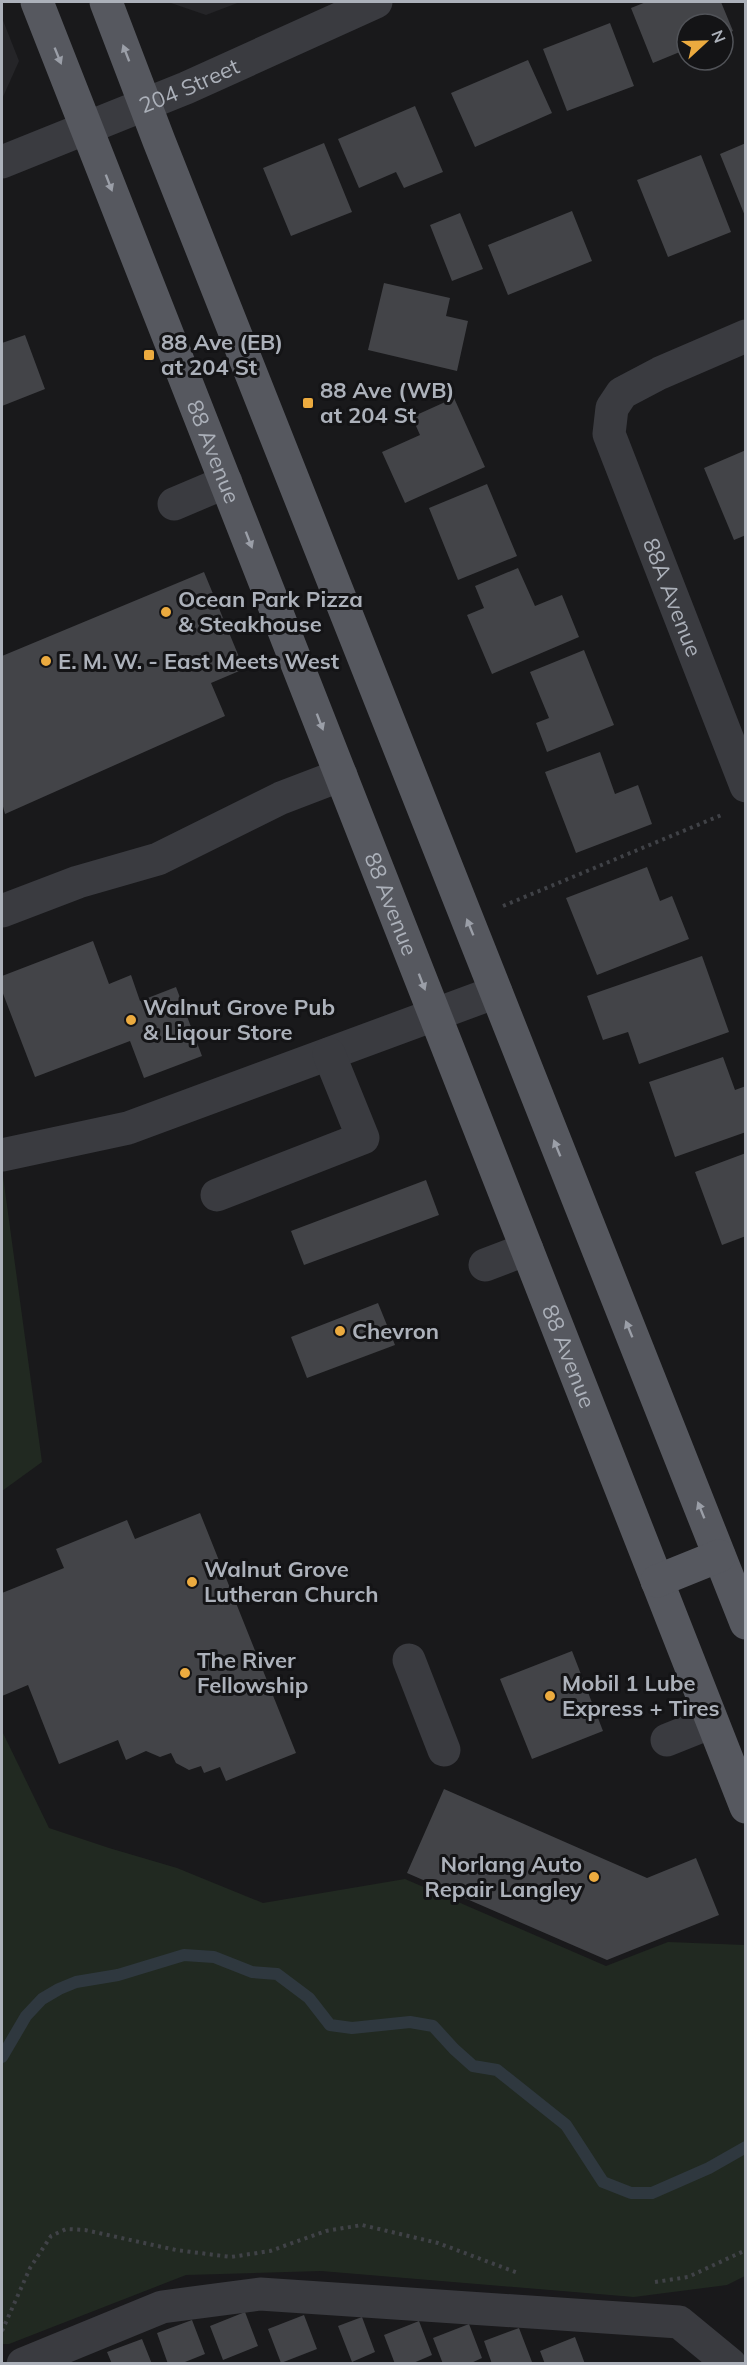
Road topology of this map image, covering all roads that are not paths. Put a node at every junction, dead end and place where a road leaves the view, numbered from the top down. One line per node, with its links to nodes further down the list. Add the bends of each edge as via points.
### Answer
1 (37, 2): 5 (main road, 88 Avenue, one-way to 5)
2 (106, 2): 4 (main road, one-way to 2)
3 (375, 2): 4 (street, 204 Street)
4 (145, 105): 5 (street, 204 Street); 13 (main road, one-way to 4)
5 (88, 129): 6 (street, 204 Street); 8 (main road, 88 Avenue, one-way to 8)
6 (2, 162)
7 (746, 336): 11 (street, 88A Avenue, via 622,393 612,408 609,434)
8 (226, 482): 9 (street); 10 (main road, 88 Avenue, one-way to 10)
9 (174, 504)
10 (341, 775): 12 (street, via 281,798 158,859 78,882); 14 (main road, 88 Avenue, one-way to 14)
11 (746, 786)
12 (2, 911)
13 (496, 992): 14 (street); 20 (main road, one-way to 13)
14 (435, 1014): 15 (street); 18 (main road, 88 Avenue)
15 (329, 1053): 16 (street, via 128,1128); 17 (street, via 363,1138)
16 (2, 1155)
17 (217, 1195)
18 (527, 1248): 19 (street); 21 (main road, 88 Avenue)
19 (485, 1264)
20 (719, 1556): 21 (main road); 22 (main road)
21 (657, 1581): 24 (main road, 88 Avenue)
22 (746, 1623)
23 (410, 1660): 26 (street)
24 (712, 1722): 25 (street); 27 (main road, 88 Avenue)
25 (667, 1740)
26 (444, 1750)
27 (746, 1807)
28 (23, 2364): 29 (street, via 162,2307 260,2294 679,2322)
29 (730, 2364)

